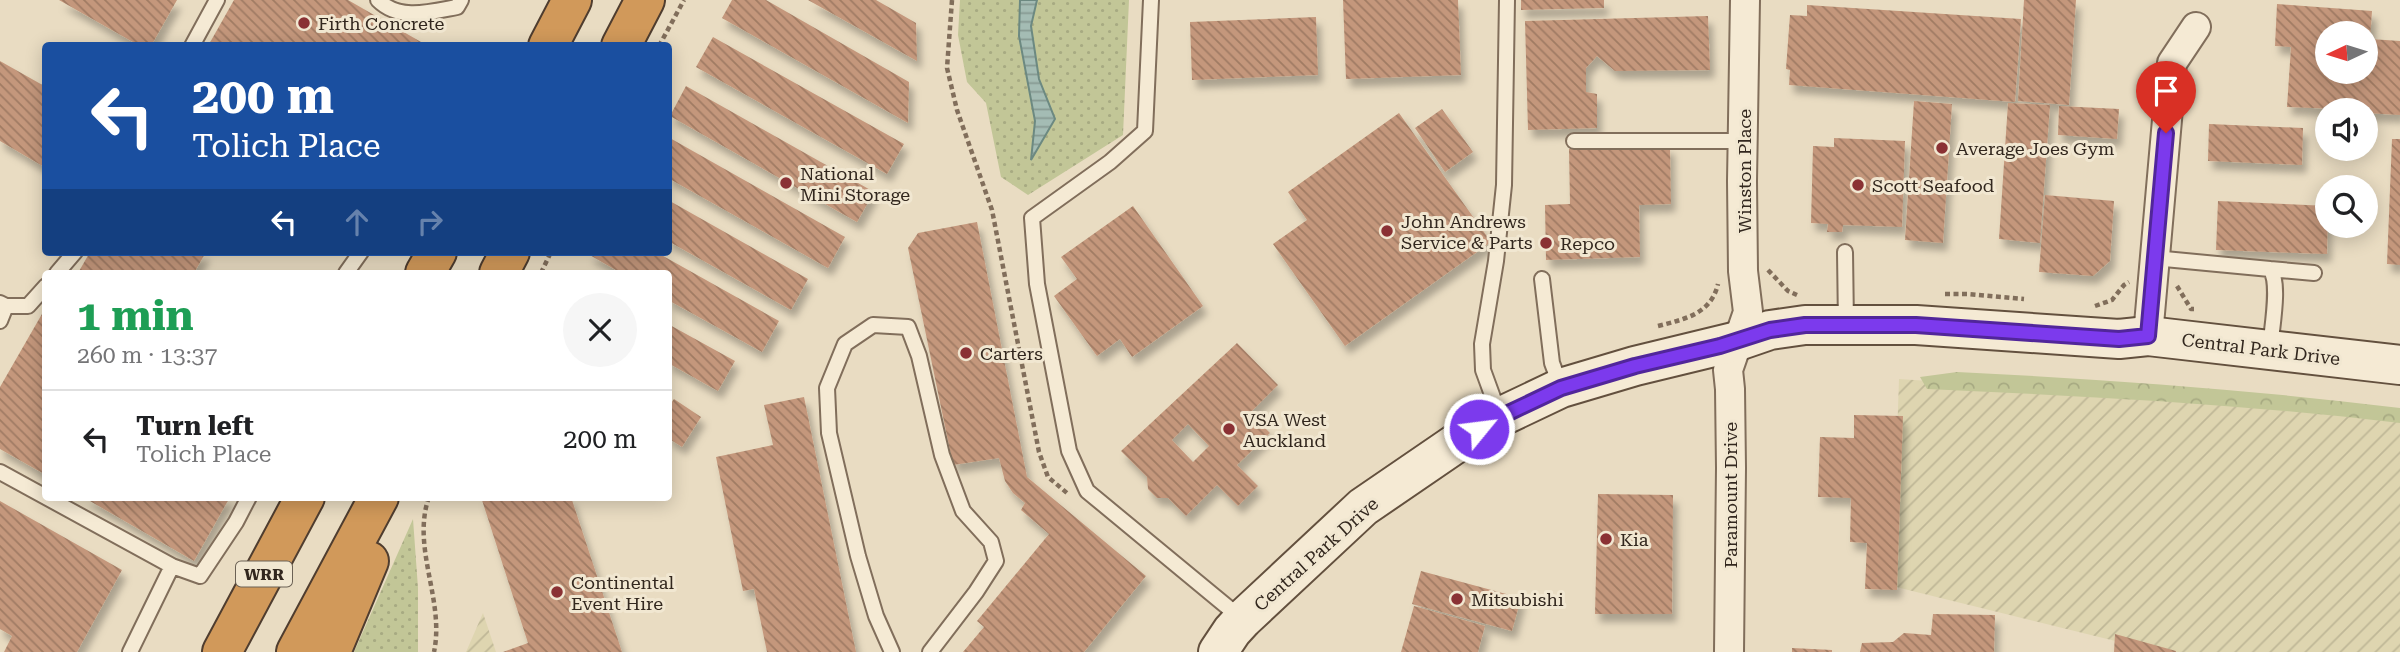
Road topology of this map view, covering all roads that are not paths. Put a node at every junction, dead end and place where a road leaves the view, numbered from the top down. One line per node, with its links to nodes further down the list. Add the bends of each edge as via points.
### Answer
1 (217, 0): 10 (lane)
2 (378, 0): 3 (lane, via 387,10 419,15 457,7)
3 (461, 0)
4 (572, 0): 11 (highway)
5 (645, 0): 12 (highway)
6 (1151, 0): 40 (lane, via 1144,131 1110,162 1032,218 1037,284 1069,451 1087,491)
7 (1507, 0): 31 (lane, via 1504,186 1482,344 1483,370)
8 (1745, 0): 14 (street, Winston Place)
9 (2196, 27): 17 (street, via 2172,63)
10 (194, 42)
11 (550, 42)
12 (623, 42)
13 (1574, 141): 14 (lane)
14 (1743, 141): 27 (street, Winston Place, via 1743,271 1748,312)
15 (1845, 252): 25 (lane)
16 (72, 256): 19 (lane)
17 (2154, 258): 18 (lane); 26 (street)
18 (2270, 269): 20 (lane); 28 (lane, via 2275,294)
19 (60, 270)
20 (2314, 273)
21 (1542, 279): 30 (lane, via 1552,363)
22 (42, 290): 23 (lane, via 28,306)
23 (3, 304): 24 (lane)
24 (0, 321)
25 (1846, 326): 26 (main road, Central Park Drive, via 1916,325 2119,339); 27 (main road, Central Park Drive, via 1805,325)
26 (2148, 336): 28 (main road, Central Park Drive)
27 (1738, 341): 30 (main road, Central Park Drive); 48 (street, Paramount Drive, via 1728,370)
28 (2270, 351): 29 (main road, Central Park Drive)
29 (2400, 365)
30 (1561, 388): 31 (main road, Central Park Drive)
31 (1500, 417): 40 (main road, Central Park Drive, via 1363,507)
32 (0, 472): 33 (lane)
33 (42, 495)
34 (53, 501): 39 (lane)
35 (247, 501): 39 (lane, via 200,576)
36 (303, 501): 42 (highway, WRR)
37 (377, 501): 43 (highway)
38 (392, 501): 44 (highway)
39 (172, 566): 41 (lane)
40 (1243, 619): 47 (main road, Central Park Drive)
41 (130, 652)
42 (222, 652)
43 (296, 652)
44 (331, 652)
45 (892, 652): 46 (lane, via 858,556 828,422 827,388 845,344 873,325 908,327 942,455 963,511 990,542 996,561)
46 (930, 652)
47 (1218, 652)
48 (1729, 652)

